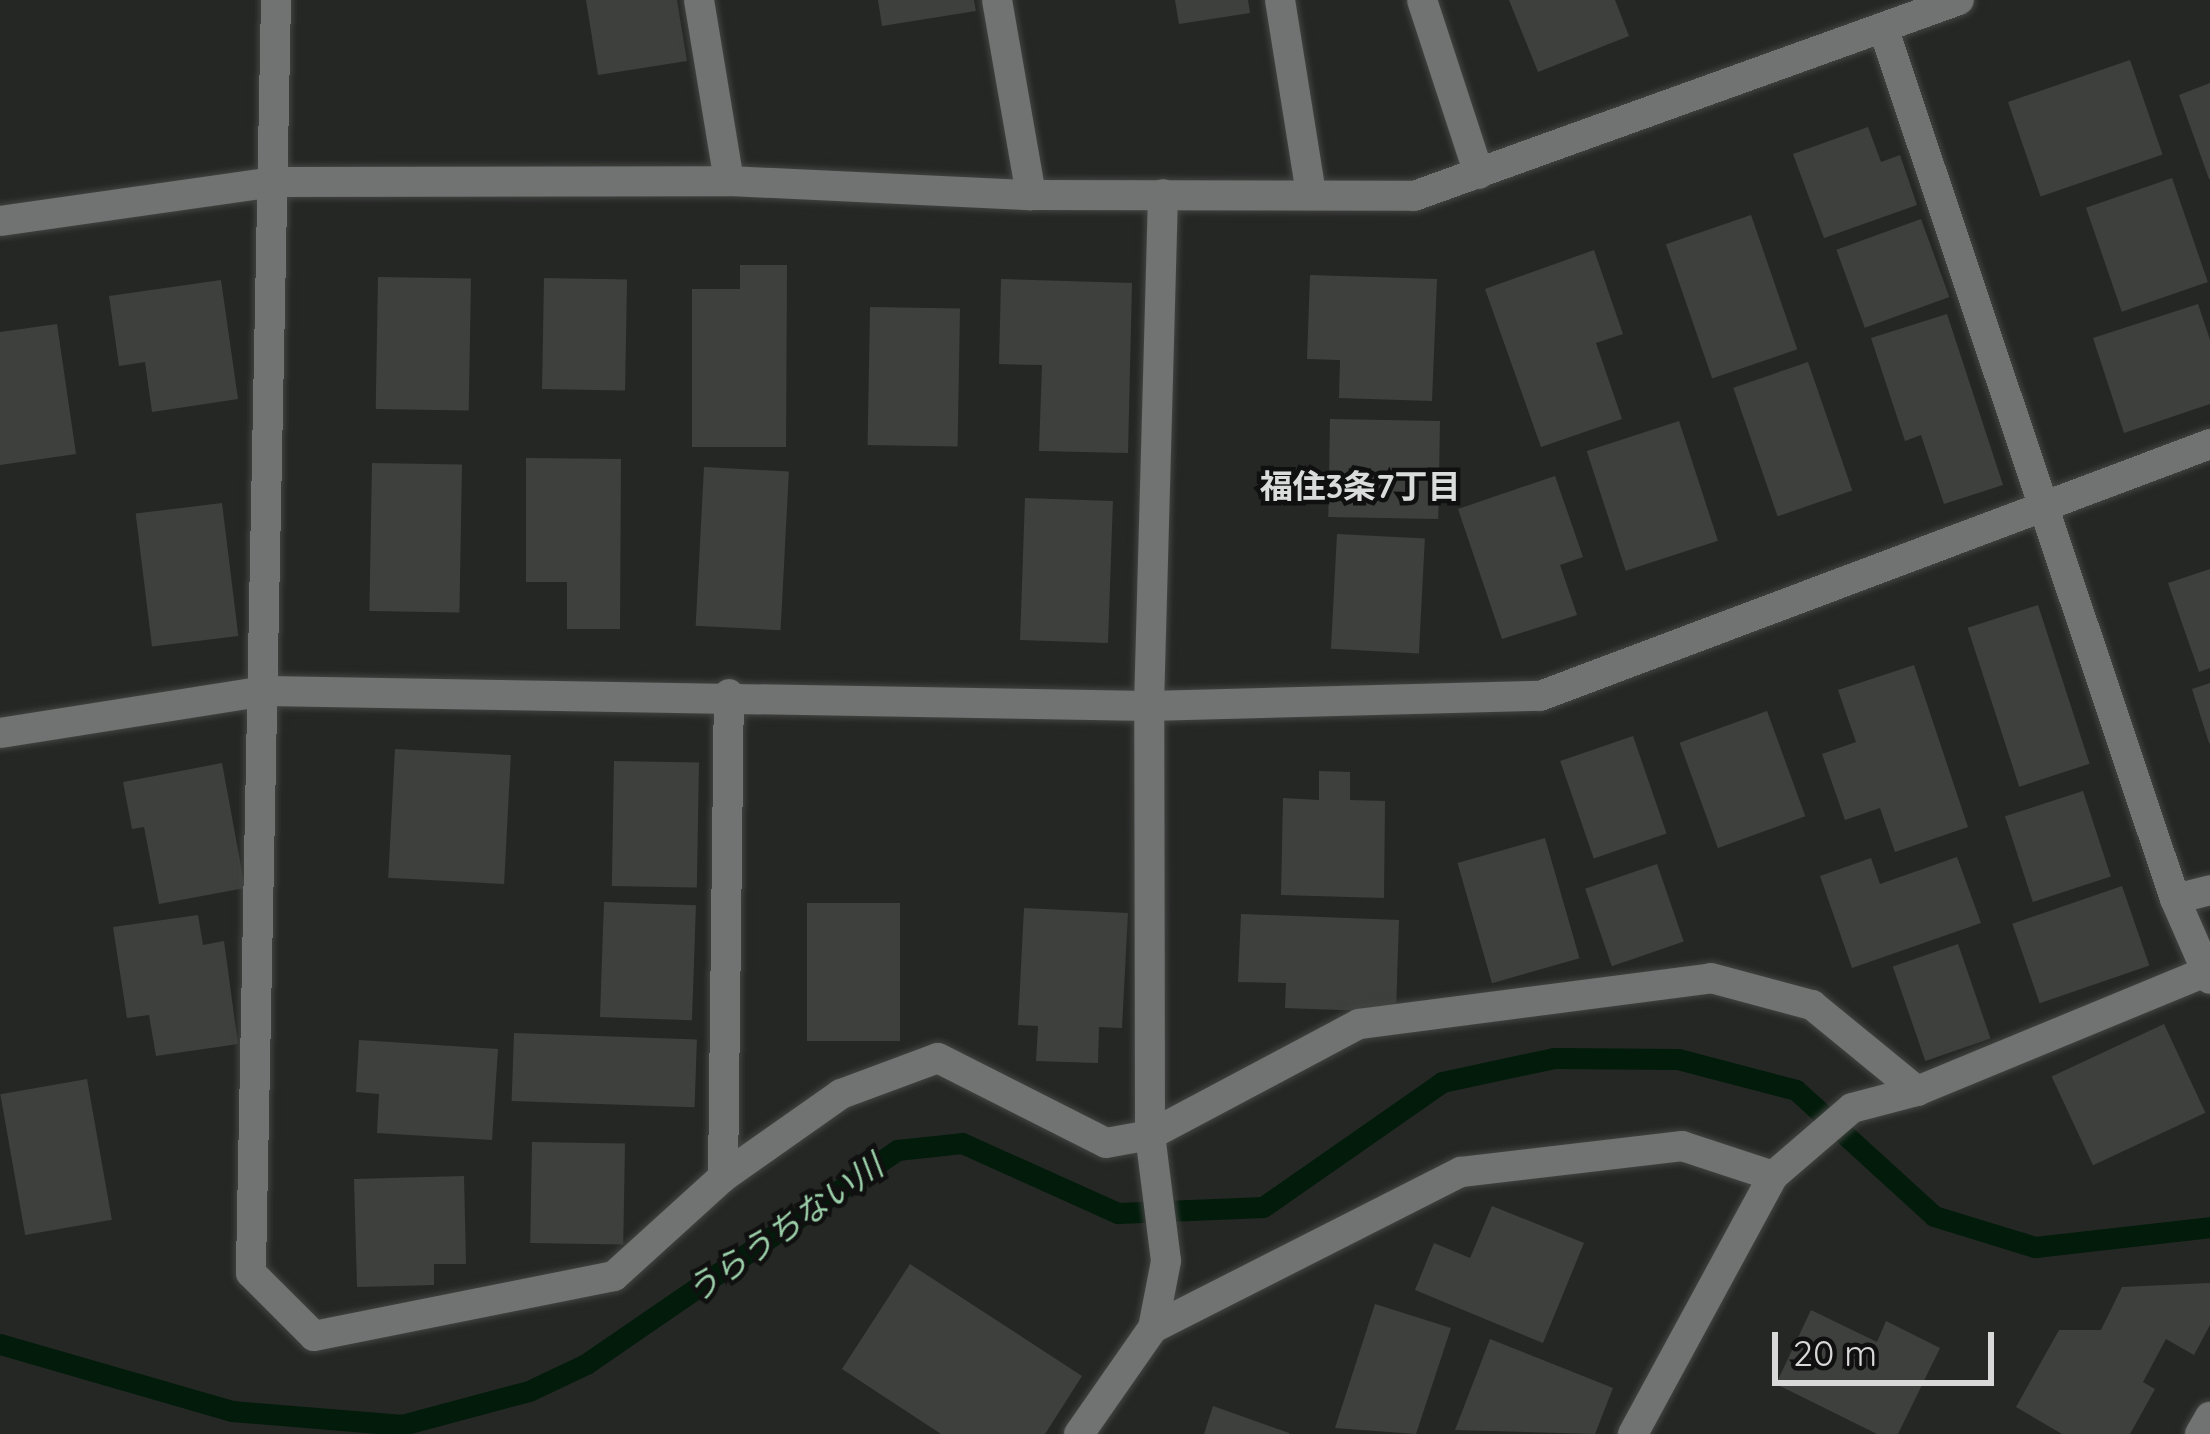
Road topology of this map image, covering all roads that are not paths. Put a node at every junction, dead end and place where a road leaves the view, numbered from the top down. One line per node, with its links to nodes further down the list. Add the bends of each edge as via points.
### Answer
1 (276, 0): 10 (street)
2 (699, 0): 9 (street)
3 (998, 0): 13 (street)
4 (1280, 0): 12 (street)
5 (1422, 0): 8 (street)
6 (1945, 3): 7 (street)
7 (1884, 29): 8 (street); 16 (street)
8 (1480, 174): 12 (street, via 1414,196)
9 (729, 181): 10 (street); 13 (street)
10 (274, 182): 14 (street); 17 (street)
11 (1163, 194): 12 (street); 13 (street); 19 (street)
12 (1311, 194)
13 (1031, 195)
14 (0, 221)
15 (2210, 444): 16 (street)
16 (2044, 501): 19 (street, via 1540,696); 22 (street)
17 (266, 692): 18 (street); 20 (street); 27 (street, via 251,1273 314,1336 614,1276)
18 (729, 694): 19 (street); 27 (street)
19 (1149, 706): 25 (street)
20 (0, 733)
21 (2210, 890): 22 (street)
22 (2174, 899): 23 (street)
23 (2208, 976): 24 (street)
24 (1917, 1091): 25 (street, via 1812,1005 1711,978 1359,1024); 26 (street, via 1852,1108)
25 (1152, 1149): 27 (street, via 1106,1142 938,1058 841,1094); 28 (street, via 1166,1261)
26 (1780, 1168): 28 (street, via 1682,1146 1461,1172); 31 (street)
27 (723, 1177)
28 (1153, 1328): 30 (street)
29 (2210, 1417): 32 (street)
30 (1079, 1434)
31 (1633, 1434)
32 (2200, 1434)

